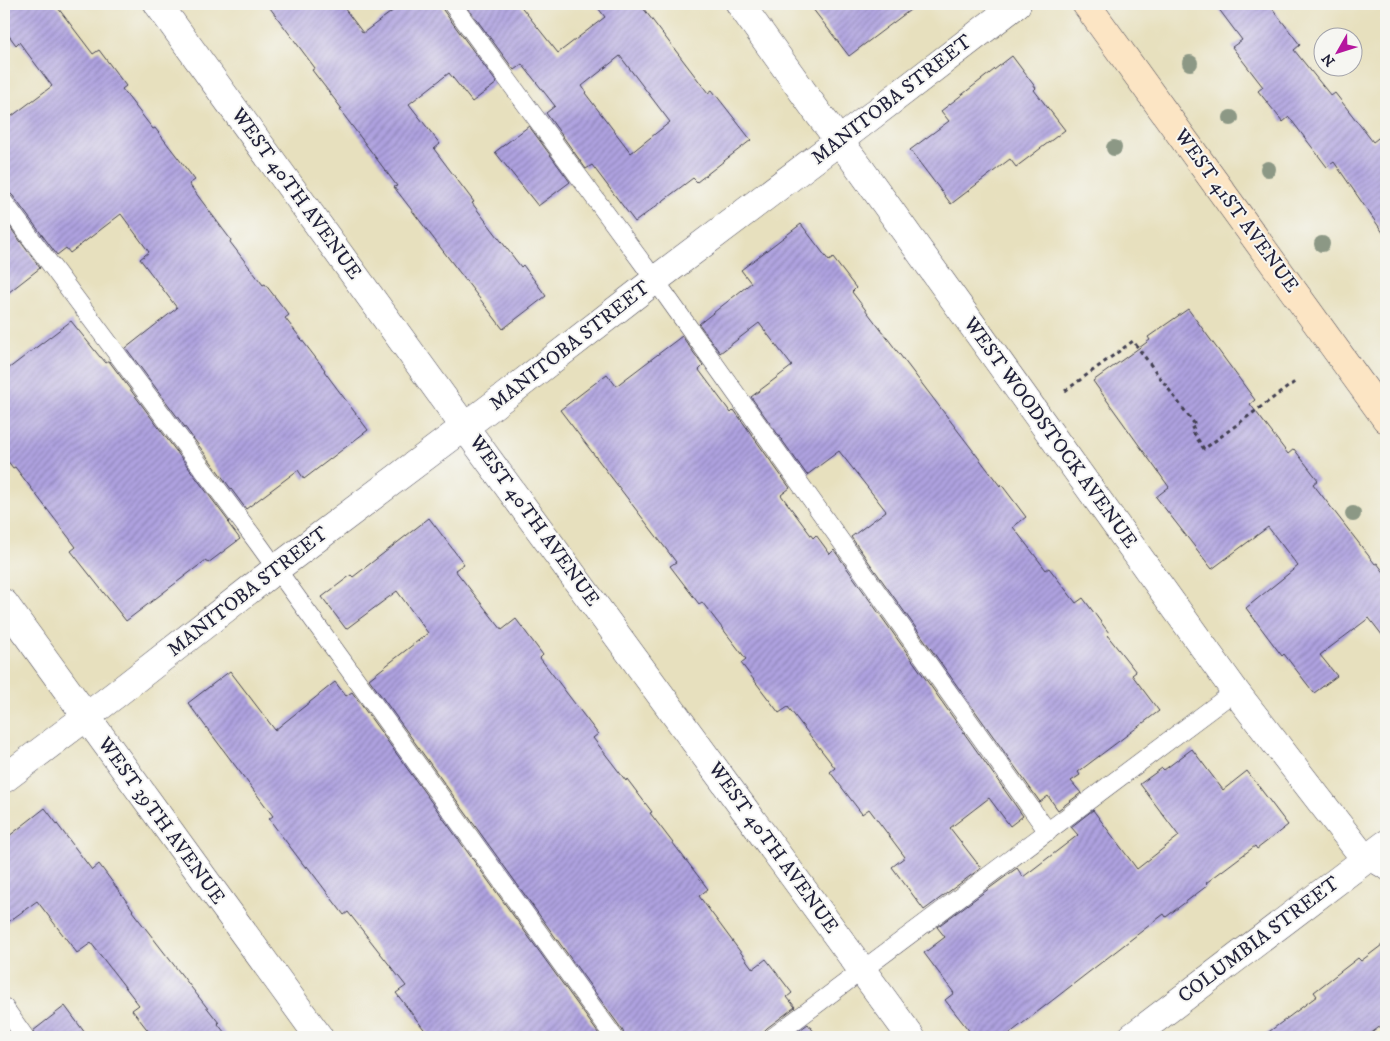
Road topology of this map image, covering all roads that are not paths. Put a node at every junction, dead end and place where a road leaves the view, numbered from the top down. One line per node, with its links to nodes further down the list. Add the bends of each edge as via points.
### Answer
1 (158, 4): 10 (street, WEST 40TH AVENUE)
2 (452, 4): 8 (lane)
3 (740, 4): 6 (street, WEST WOODSTOCK AVENUE)
4 (1017, 4): 6 (street, MANITOBA STREET)
5 (1086, 4): 9 (main road, WEST 41ST AVENUE)
6 (839, 141): 8 (street, MANITOBA STREET); 13 (street, WEST WOODSTOCK AVENUE)
7 (4, 202): 11 (lane)
8 (654, 280): 10 (street, MANITOBA STREET); 16 (lane)
9 (1386, 419)
10 (465, 426): 11 (street, MANITOBA STREET); 18 (street, WEST 40TH AVENUE)
11 (276, 569): 14 (street, MANITOBA STREET); 22 (lane)
12 (4, 604): 14 (street, WEST 39TH AVENUE)
13 (1235, 691): 16 (lane); 17 (street, WEST WOODSTOCK AVENUE)
14 (86, 717): 15 (street, MANITOBA STREET); 21 (street, WEST 39TH AVENUE)
15 (4, 779)
16 (1048, 832): 18 (lane)
17 (1379, 858): 25 (street, COLUMBIA STREET)
18 (863, 971): 23 (lane); 24 (street, WEST 40TH AVENUE)
19 (4, 1007): 20 (lane)
20 (24, 1037)
21 (319, 1037)
22 (614, 1037)
23 (773, 1037)
24 (912, 1037)
25 (1132, 1037)

